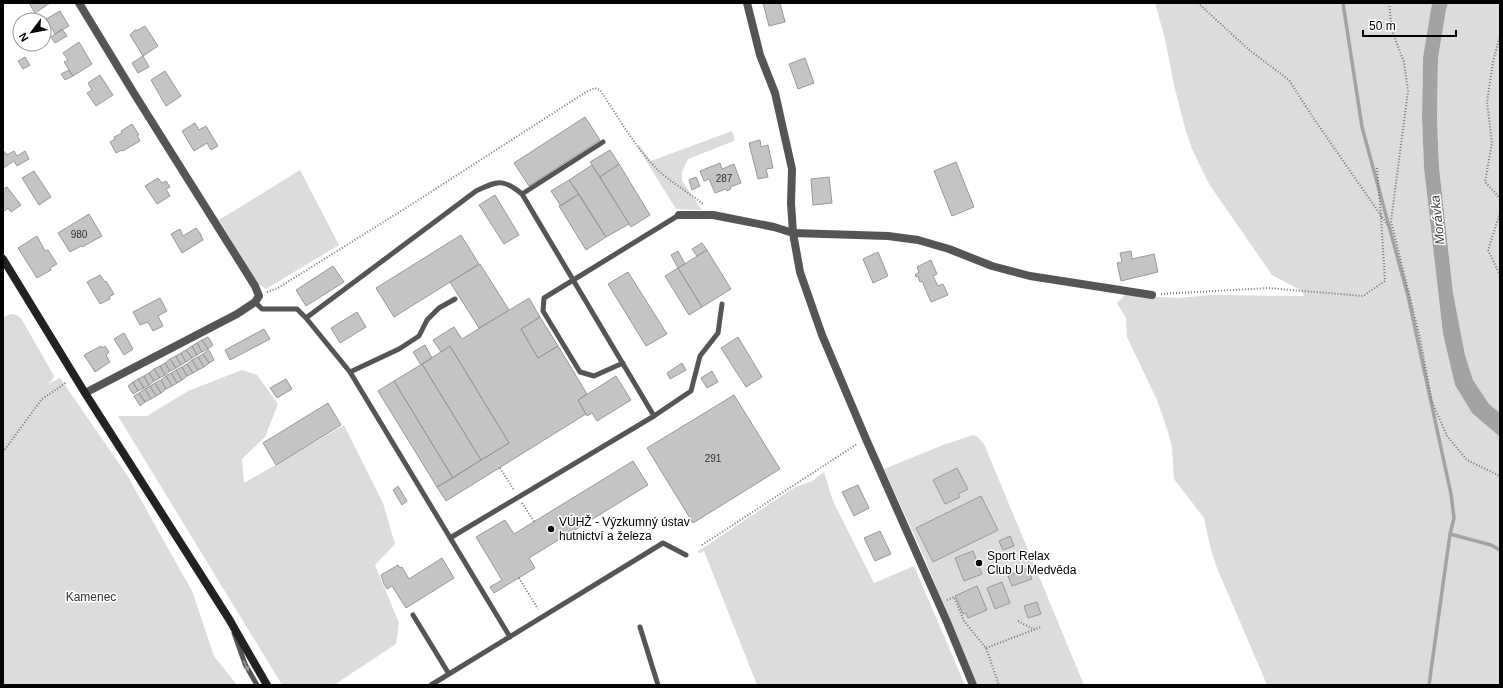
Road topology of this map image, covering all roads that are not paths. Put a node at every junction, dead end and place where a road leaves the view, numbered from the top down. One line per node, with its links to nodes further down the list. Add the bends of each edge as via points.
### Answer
1 (79, 3): 11 (street, via 255,286 259,296)
2 (747, 3): 6 (street, via 760,55 775,93 792,169)
3 (602, 142): 4 (lane)
4 (522, 194): 8 (lane); 13 (lane, via 510,184 493,182 476,191)
5 (679, 214): 6 (street, via 713,215); 8 (lane)
6 (793, 233): 9 (street, via 888,236 918,240 992,266 1030,276); 29 (street, via 800,272 822,335)
7 (3, 259): 16 (main road)
8 (573, 280): 14 (lane); 14 (lane, via 544,298 543,311 580,372 594,376)
9 (1152, 295)
10 (455, 300): 15 (lane, via 439,308 427,320 419,336 399,349)
11 (255, 302): 13 (lane, via 262,309 297,309); 16 (street, via 237,314)
12 (722, 304): 17 (lane, via 718,333 700,356 691,391)
13 (306, 318): 15 (lane)
14 (623, 363): 17 (lane)
15 (350, 372): 18 (lane)
16 (85, 393): 21 (main road)
17 (654, 416): 18 (lane)
18 (450, 538): 23 (lane)
19 (686, 555): 23 (lane, via 664,543)
20 (413, 615): 24 (lane)
21 (229, 619): 25 (lane, one-way to 25, via 245,664); 26 (main road)
22 (640, 627): 28 (lane)
23 (510, 637): 24 (lane)
24 (449, 674): 27 (lane)
25 (257, 685)
26 (267, 685)
27 (431, 685)
28 (658, 685)
29 (973, 685)

